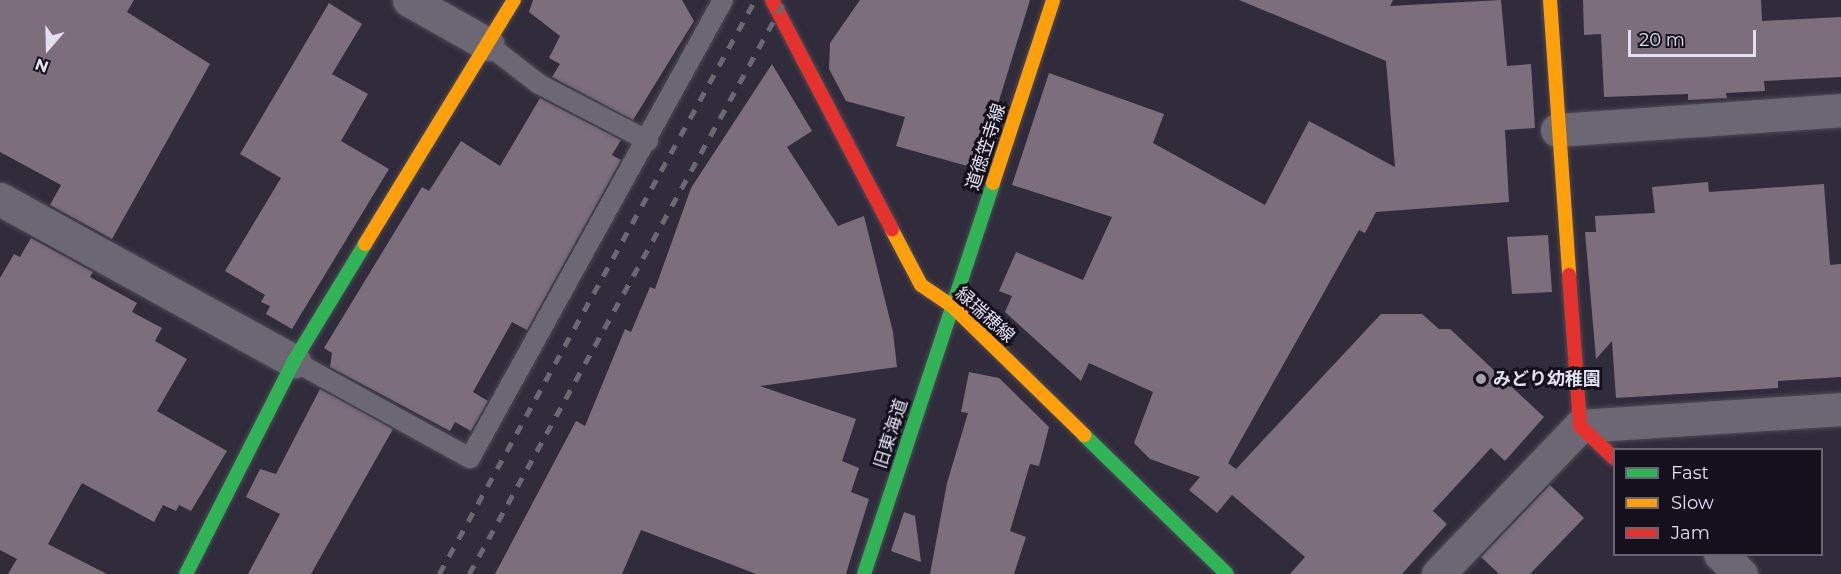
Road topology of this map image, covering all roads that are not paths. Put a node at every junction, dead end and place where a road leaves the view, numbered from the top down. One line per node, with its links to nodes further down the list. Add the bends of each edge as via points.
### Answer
1 (409, 0): 7 (street)
2 (514, 0): 7 (street)
3 (723, 0): 10 (lane)
4 (772, 0): 12 (street, 緑瑞穂線, via 921,285)
5 (1053, 0): 12 (street, 道徳笠寺線)
6 (1550, 0): 9 (street)
7 (487, 44): 10 (lane, via 539,84); 13 (street)
8 (1841, 110): 9 (street)
9 (1557, 130): 15 (street)
10 (648, 141): 13 (lane, via 470,458)
11 (0, 199): 13 (street)
12 (952, 306): 19 (street, 旧東海道); 20 (street, 緑瑞穂線)
13 (294, 361): 18 (street)
14 (1841, 409): 15 (street)
15 (1580, 426): 16 (street); 21 (street)
16 (1613, 457)
17 (1721, 556): 22 (street)
18 (186, 574)
19 (864, 574)
20 (1227, 574)
21 (1438, 574)
22 (1741, 574)

